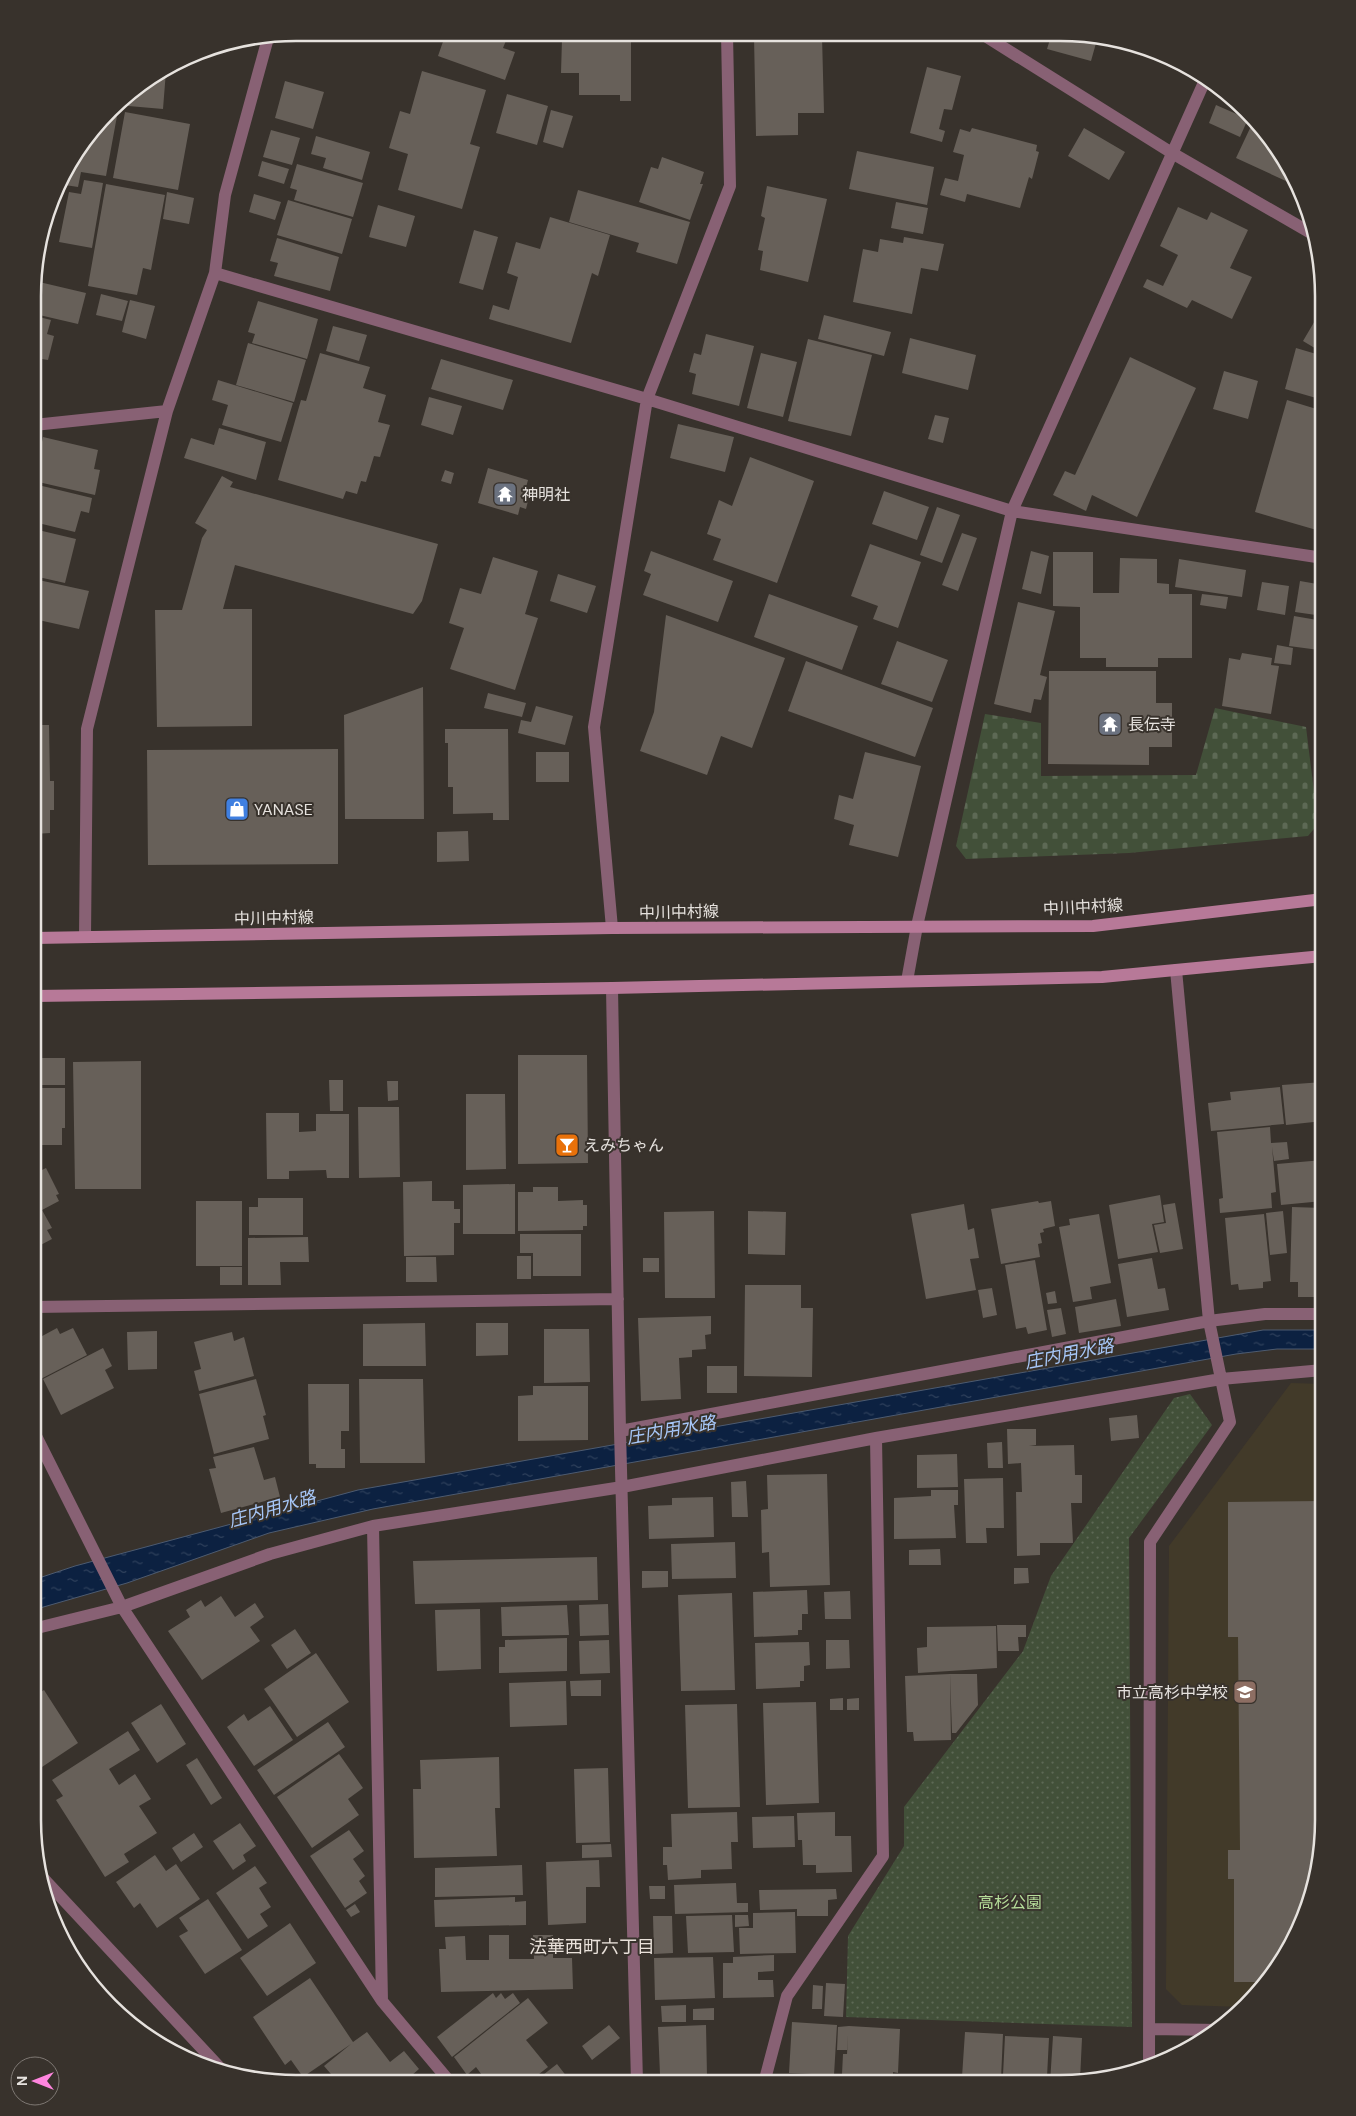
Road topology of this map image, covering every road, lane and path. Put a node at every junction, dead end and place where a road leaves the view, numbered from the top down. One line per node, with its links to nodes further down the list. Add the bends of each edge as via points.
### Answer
1 (727, 41): 8 (street, via 730,186)
2 (993, 41): 5 (street)
3 (267, 43): 7 (street, via 225,195)
4 (1203, 85): 5 (street)
5 (1172, 153): 6 (street); 11 (street)
6 (1306, 230)
7 (215, 273): 8 (street); 9 (street)
8 (647, 399): 11 (street); 15 (street, via 594,727)
9 (167, 411): 10 (street); 16 (street, via 86,729)
10 (41, 424)
11 (1012, 511): 12 (street); 14 (street)
12 (1315, 557)
13 (1315, 900): 14 (main road, 中川中村線, via 1093,926)
14 (917, 926): 15 (main road, 中川中村線); 20 (street)
15 (612, 928): 16 (main road, 中川中村線)
16 (85, 937): 17 (main road, 中川中村線)
17 (41, 938)
18 (1315, 957): 19 (main road)
19 (1176, 970): 20 (main road, via 1102,977); 26 (street)
20 (908, 981): 21 (main road)
21 (612, 988): 22 (main road); 23 (street)
22 (41, 996)
23 (618, 1299): 24 (street); 29 (street)
24 (41, 1307)
25 (1315, 1314): 26 (street, via 1265,1314)
26 (1209, 1321): 28 (street); 29 (street)
27 (1315, 1371): 28 (street)
28 (1221, 1379): 30 (street); 38 (street, via 1230,1422 1150,1542)
29 (620, 1435): 32 (street)
30 (876, 1438): 32 (street); 44 (street, via 883,1856 787,1996)
31 (41, 1446): 34 (street)
32 (622, 1487): 33 (street); 43 (street)
33 (373, 1526): 34 (street, via 270,1554); 37 (street)
34 (122, 1607): 35 (street); 37 (street)
35 (41, 1627)
36 (50, 1887): 41 (street)
37 (382, 2000): 42 (street)
38 (1148, 2029): 39 (street); 40 (street)
39 (1205, 2030)
40 (1148, 2059)
41 (213, 2061)
42 (444, 2075)
43 (637, 2075)
44 (766, 2075)

